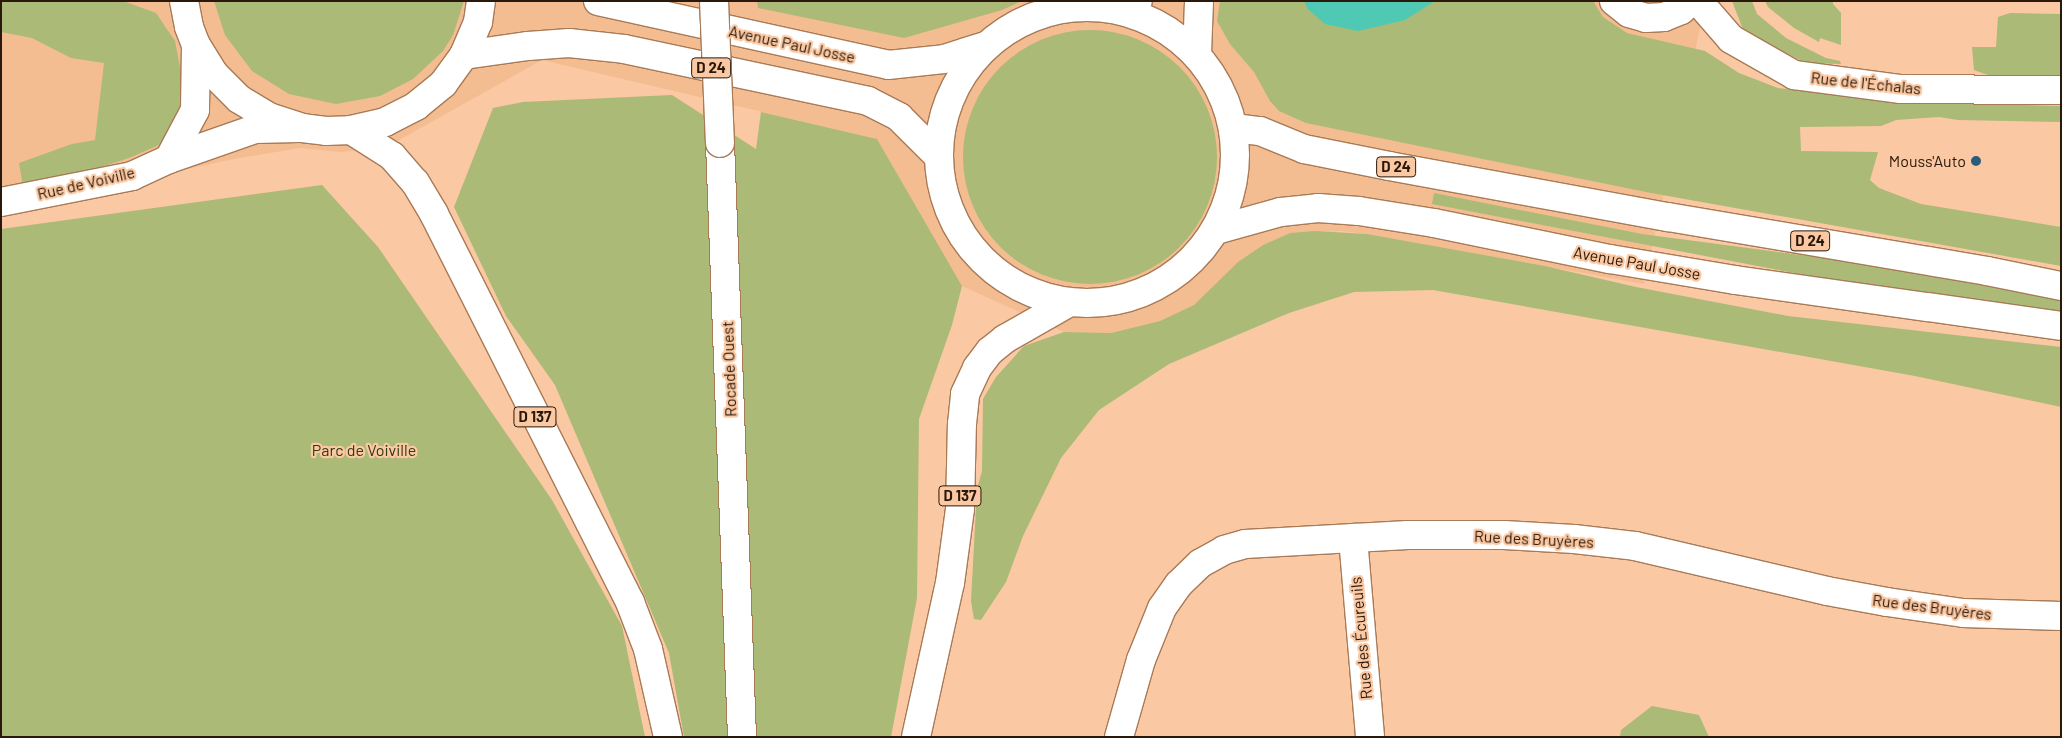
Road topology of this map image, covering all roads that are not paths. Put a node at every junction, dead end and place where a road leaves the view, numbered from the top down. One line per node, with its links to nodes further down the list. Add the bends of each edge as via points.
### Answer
1 (481, 1): 14 (main road, via 478,22)
2 (598, 1): 12 (main road, Avenue Paul Josse, via 888,65 944,59)
3 (714, 1): 29 (main road, Rocade Ouest, bridge)
4 (1199, 1): 13 (main road)
5 (1614, 1): 6 (main road, via 1629,13 1646,18 1664,17 1681,10)
6 (1691, 1)
7 (1698, 1): 15 (main road, Rue de l'Échalas, via 1731,39 1794,75 1901,89)
8 (181, 3): 11 (main road)
9 (1066, 4): 10 (main road); 12 (main road, via 1025,19)
10 (1127, 5): 13 (main road, via 1138,15 1180,38)
11 (196, 45): 16 (main road, via 214,74 239,99 269,117); 20 (main road, via 195,110)
12 (987, 45): 19 (main road, via 960,78 946,107)
13 (1197, 54): 17 (main road, via 1220,88)
14 (464, 55): 18 (main road, via 443,84 416,106 385,122); 19 (main road, D 24, via 569,43 624,49 868,101 898,117)
15 (2061, 90)
16 (302, 128): 18 (main road); 20 (main road, Rue de Voiville, via 255,129)
17 (1234, 128): 22 (main road, via 1234,180); 23 (main road, D 24, via 1260,131 1304,149 1389,166)
18 (351, 130): 28 (main road, D 137, via 392,156 416,182 434,214 630,602 648,649)
19 (938, 156): 24 (main road, via 942,187 951,216 966,242 986,264 1011,283 1038,295)
20 (169, 159): 21 (main road, Rue de Voiville, via 132,176)
21 (1, 202)
22 (1216, 230): 24 (main road, via 1189,264 1153,288 1112,302); 25 (main road, Avenue Paul Josse, via 1281,212 1318,208 1359,211 1735,280)
23 (2061, 286)
24 (1068, 302): 30 (main road, D 137, via 990,350 977,368 966,394 960,508 950,584)
25 (2061, 326)
26 (1353, 538): 27 (main road, Rue des Bruyères, via 1504,535 1574,539 1635,546 1887,602 1963,613); 31 (main road, Rue des Bruyères, via 1246,544 1224,550 1201,563 1179,584 1162,608 1141,660); 32 (main road, Rue des Écureuils)
27 (2061, 616)
28 (668, 737)
29 (742, 737)
30 (916, 737)
31 (1119, 737)
32 (1370, 737)

